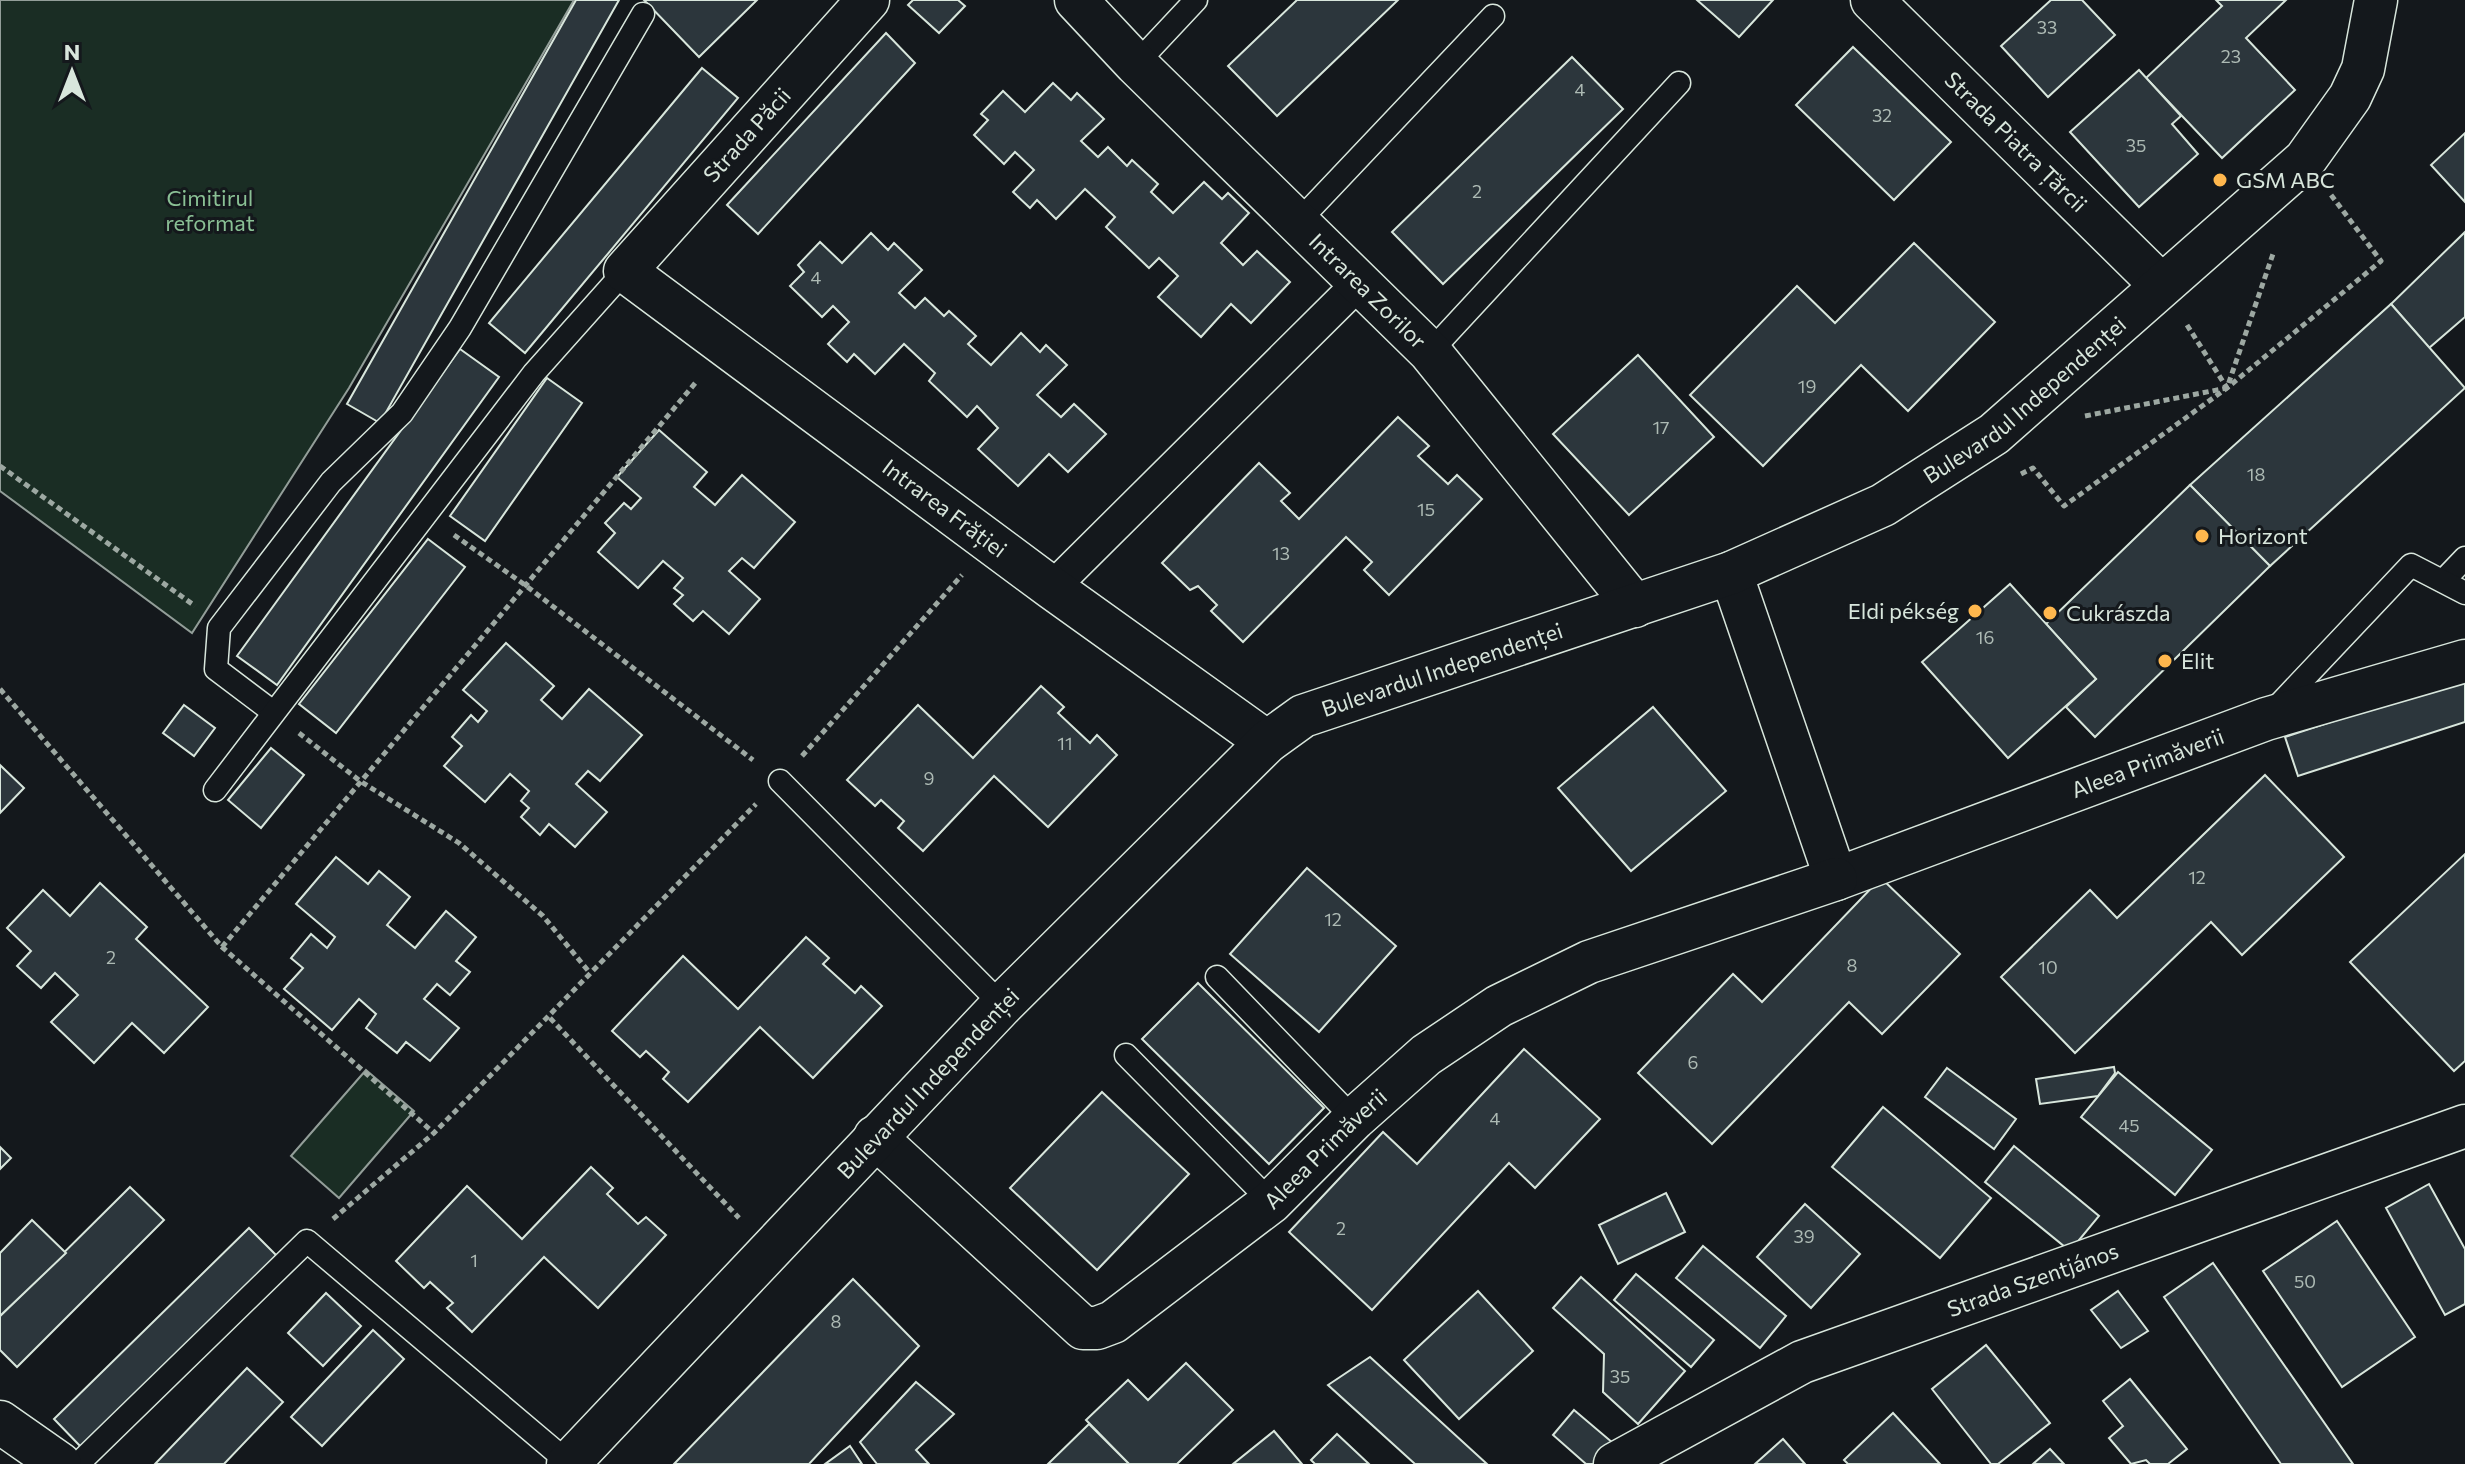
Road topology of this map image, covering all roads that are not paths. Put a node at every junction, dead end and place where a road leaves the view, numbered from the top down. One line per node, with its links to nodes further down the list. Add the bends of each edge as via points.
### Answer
1 (868, 0): 11 (street, Strada Păcii)
2 (1076, 0): 8 (street, Intrarea Zorilor)
3 (1196, 0): 8 (lane)
4 (1872, 0): 13 (street, Strada Piatra Țărcii)
5 (2376, 0): 13 (street, Bulevardul Independenței, via 2363,69 2350,97 2305,160)
6 (643, 14): 22 (lane, via 460,328 402,413 331,482 219,628 216,669)
7 (1493, 16): 10 (lane)
8 (1136, 64): 10 (street, Intrarea Zorilor)
9 (1679, 83): 14 (lane)
10 (1297, 223): 12 (street, Intrarea Zorilor)
11 (625, 271): 18 (street, Intrarea Frăției); 22 (lane, via 534,373)
12 (1359, 283): 14 (street, Intrarea Zorilor); 18 (street)
13 (2160, 284): 16 (street, Bulevardul Independenței, via 1994,434 1883,505)
14 (1430, 352): 20 (street, Intrarea Zorilor)
15 (2465, 558): 17 (lane)
16 (1731, 573): 20 (street, Bulevardul Independenței); 27 (street)
17 (2443, 581): 19 (lane); 23 (lane, via 2411,565)
18 (1052, 588): 24 (street, Intrarea Frăției)
19 (2465, 593)
20 (1635, 606): 24 (street, Bulevardul Independenței, via 1303,716)
21 (2465, 661): 23 (street, Aleea Primăverii)
22 (273, 712): 26 (lane)
23 (2266, 719): 27 (street, Aleea Primăverii)
24 (1267, 742): 29 (street, Bulevardul Independenței)
25 (780, 781): 29 (lane)
26 (215, 790)
27 (1836, 879): 31 (street, Aleea Primăverii, via 1589,962 1499,1006 1426,1055)
28 (1217, 977): 31 (lane)
29 (1002, 1005): 33 (street, Bulevardul Independenței)
30 (1126, 1055): 34 (lane)
31 (1354, 1119): 34 (street, Aleea Primăverii)
32 (2465, 1126): 39 (street, Strada Szentjános, via 1802,1362)
33 (875, 1137): 34 (street, Aleea Primăverii, via 1083,1328 1113,1322); 36 (street, Bulevardul Independenței)
34 (1271, 1202)
35 (0, 1422): 37 (street)
36 (568, 1463): 38 (lane, via 307,1241)
37 (60, 1464)
38 (78, 1464)
39 (1615, 1464)

